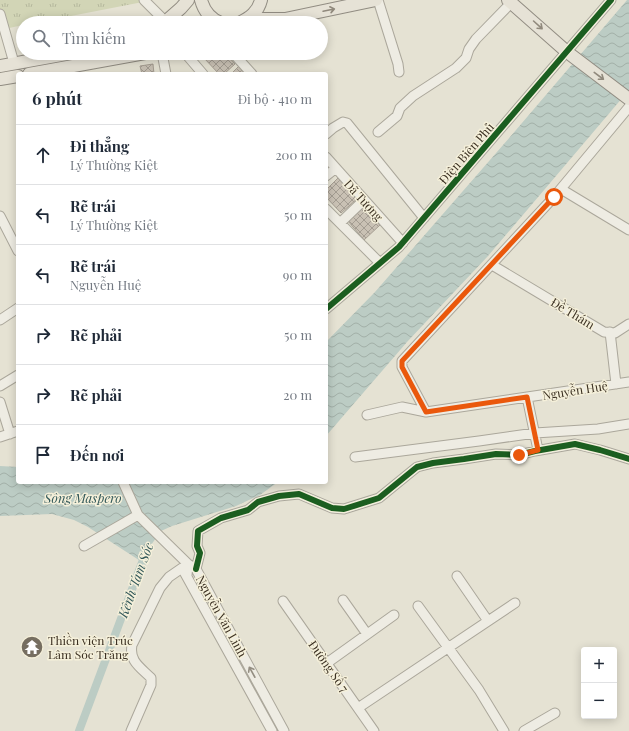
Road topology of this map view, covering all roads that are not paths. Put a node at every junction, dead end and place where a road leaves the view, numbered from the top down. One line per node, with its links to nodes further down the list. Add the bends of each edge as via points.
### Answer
1 (144, 0): 9 (street)
2 (188, 0): 10 (main road)
3 (201, 0): 11 (main road)
4 (261, 0): 12 (main road, via 256,13)
5 (377, 0): 13 (main road, one-way to 5); 26 (street)
6 (611, 0): 14 (street, Điện Biên Phủ)
7 (510, 1): 14 (main road, one-way to 14); 30 (street, via 476,39 466,58 456,68 413,96 400,108 397,116)
8 (0, 14): 20 (street)
9 (159, 16)
10 (172, 16)
11 (209, 16)
12 (252, 16)
13 (300, 16)
14 (569, 53): 29 (main road, one-way to 29); 39 (street, Điện Biên Phủ)
15 (31, 60): 20 (main road)
16 (104, 60): 22 (main road)
17 (163, 60): 23 (street)
18 (191, 60): 24 (street)
19 (239, 60): 25 (street)
20 (14, 63): 21 (main road)
21 (0, 66)
22 (40, 72)
23 (166, 72)
24 (201, 72)
25 (250, 72)
26 (399, 72)
27 (16, 76): 28 (main road)
28 (0, 79)
29 (628, 101): 35 (street)
30 (378, 132)
31 (328, 133): 39 (street, via 343,122 347,123)
32 (328, 159): 33 (street, Dã Tượng)
33 (336, 168): 34 (street); 36 (street, Dã Tượng)
34 (328, 174)
35 (561, 188): 41 (street); 45 (street)
36 (364, 200): 40 (street); 42 (street, Dã Tượng)
37 (328, 211): 40 (street)
38 (0, 216): 43 (street)
39 (424, 218): 42 (street, Điện Biên Phủ)
40 (340, 223): 44 (street)
41 (629, 230)
42 (403, 243): 44 (street, Điện Biên Phủ)
43 (16, 247)
44 (380, 263): 46 (street, Điện Biên Phủ)
45 (492, 265): 50 (street, Đề Thám, via 604,332); 57 (street, via 402,361 402,367)
46 (328, 307)
47 (16, 309): 48 (street)
48 (0, 320)
49 (629, 324): 50 (street, via 616,332)
50 (610, 332): 53 (street, Đề Thám)
51 (16, 376): 54 (street)
52 (629, 382): 53 (street, Nguyễn Huệ)
53 (616, 384): 55 (street, Nguyễn Huệ)
54 (0, 386)
55 (527, 397): 57 (street, Nguyễn Huệ); 61 (street)
56 (0, 402): 60 (street)
57 (426, 412): 58 (street, via 402,407)
58 (367, 415)
59 (629, 424): 61 (street)
60 (14, 433): 62 (street)
61 (534, 433): 63 (street); 64 (street)
62 (0, 437)
63 (538, 450): 65 (street, via 575,444); 70 (street, via 519,455 496,454 417,467 379,498 344,509 332,508 299,494 258,502 248,510 221,518 198,531 197,546 200,553)
64 (355, 457)
65 (629, 459)
66 (124, 484): 67 (street)
67 (138, 515): 68 (street); 69 (street)
68 (84, 546)
69 (188, 564): 70 (street, Nguyễn Văn Linh); 71 (street, Nguyễn Văn Linh)
70 (196, 569): 82 (street, Nguyễn Văn Linh, one-way to 70)
71 (187, 575): 83 (street, Nguyễn Văn Linh); 86 (street, via 182,568 169,577 160,588 132,645 134,661 151,678 151,685)
72 (457, 576): 78 (street)
73 (343, 600): 79 (street)
74 (283, 601): 81 (street, Đường Số 7)
75 (515, 603): 78 (street)
76 (418, 606): 80 (street)
77 (394, 615): 79 (street)
78 (488, 621): 80 (street)
79 (367, 634): 81 (street)
80 (448, 648): 84 (street); 90 (street, via 479,690)
81 (327, 663): 84 (street, Đường Số 7)
82 (265, 694): 83 (street); 88 (street, Nguyễn Văn Linh)
83 (256, 700): 87 (street, Nguyễn Văn Linh)
84 (358, 708): 89 (street, Đường Số 7)
85 (555, 713): 91 (street)
86 (131, 731)
87 (272, 731)
88 (284, 731)
89 (374, 731)
90 (504, 731)
91 (524, 731)

